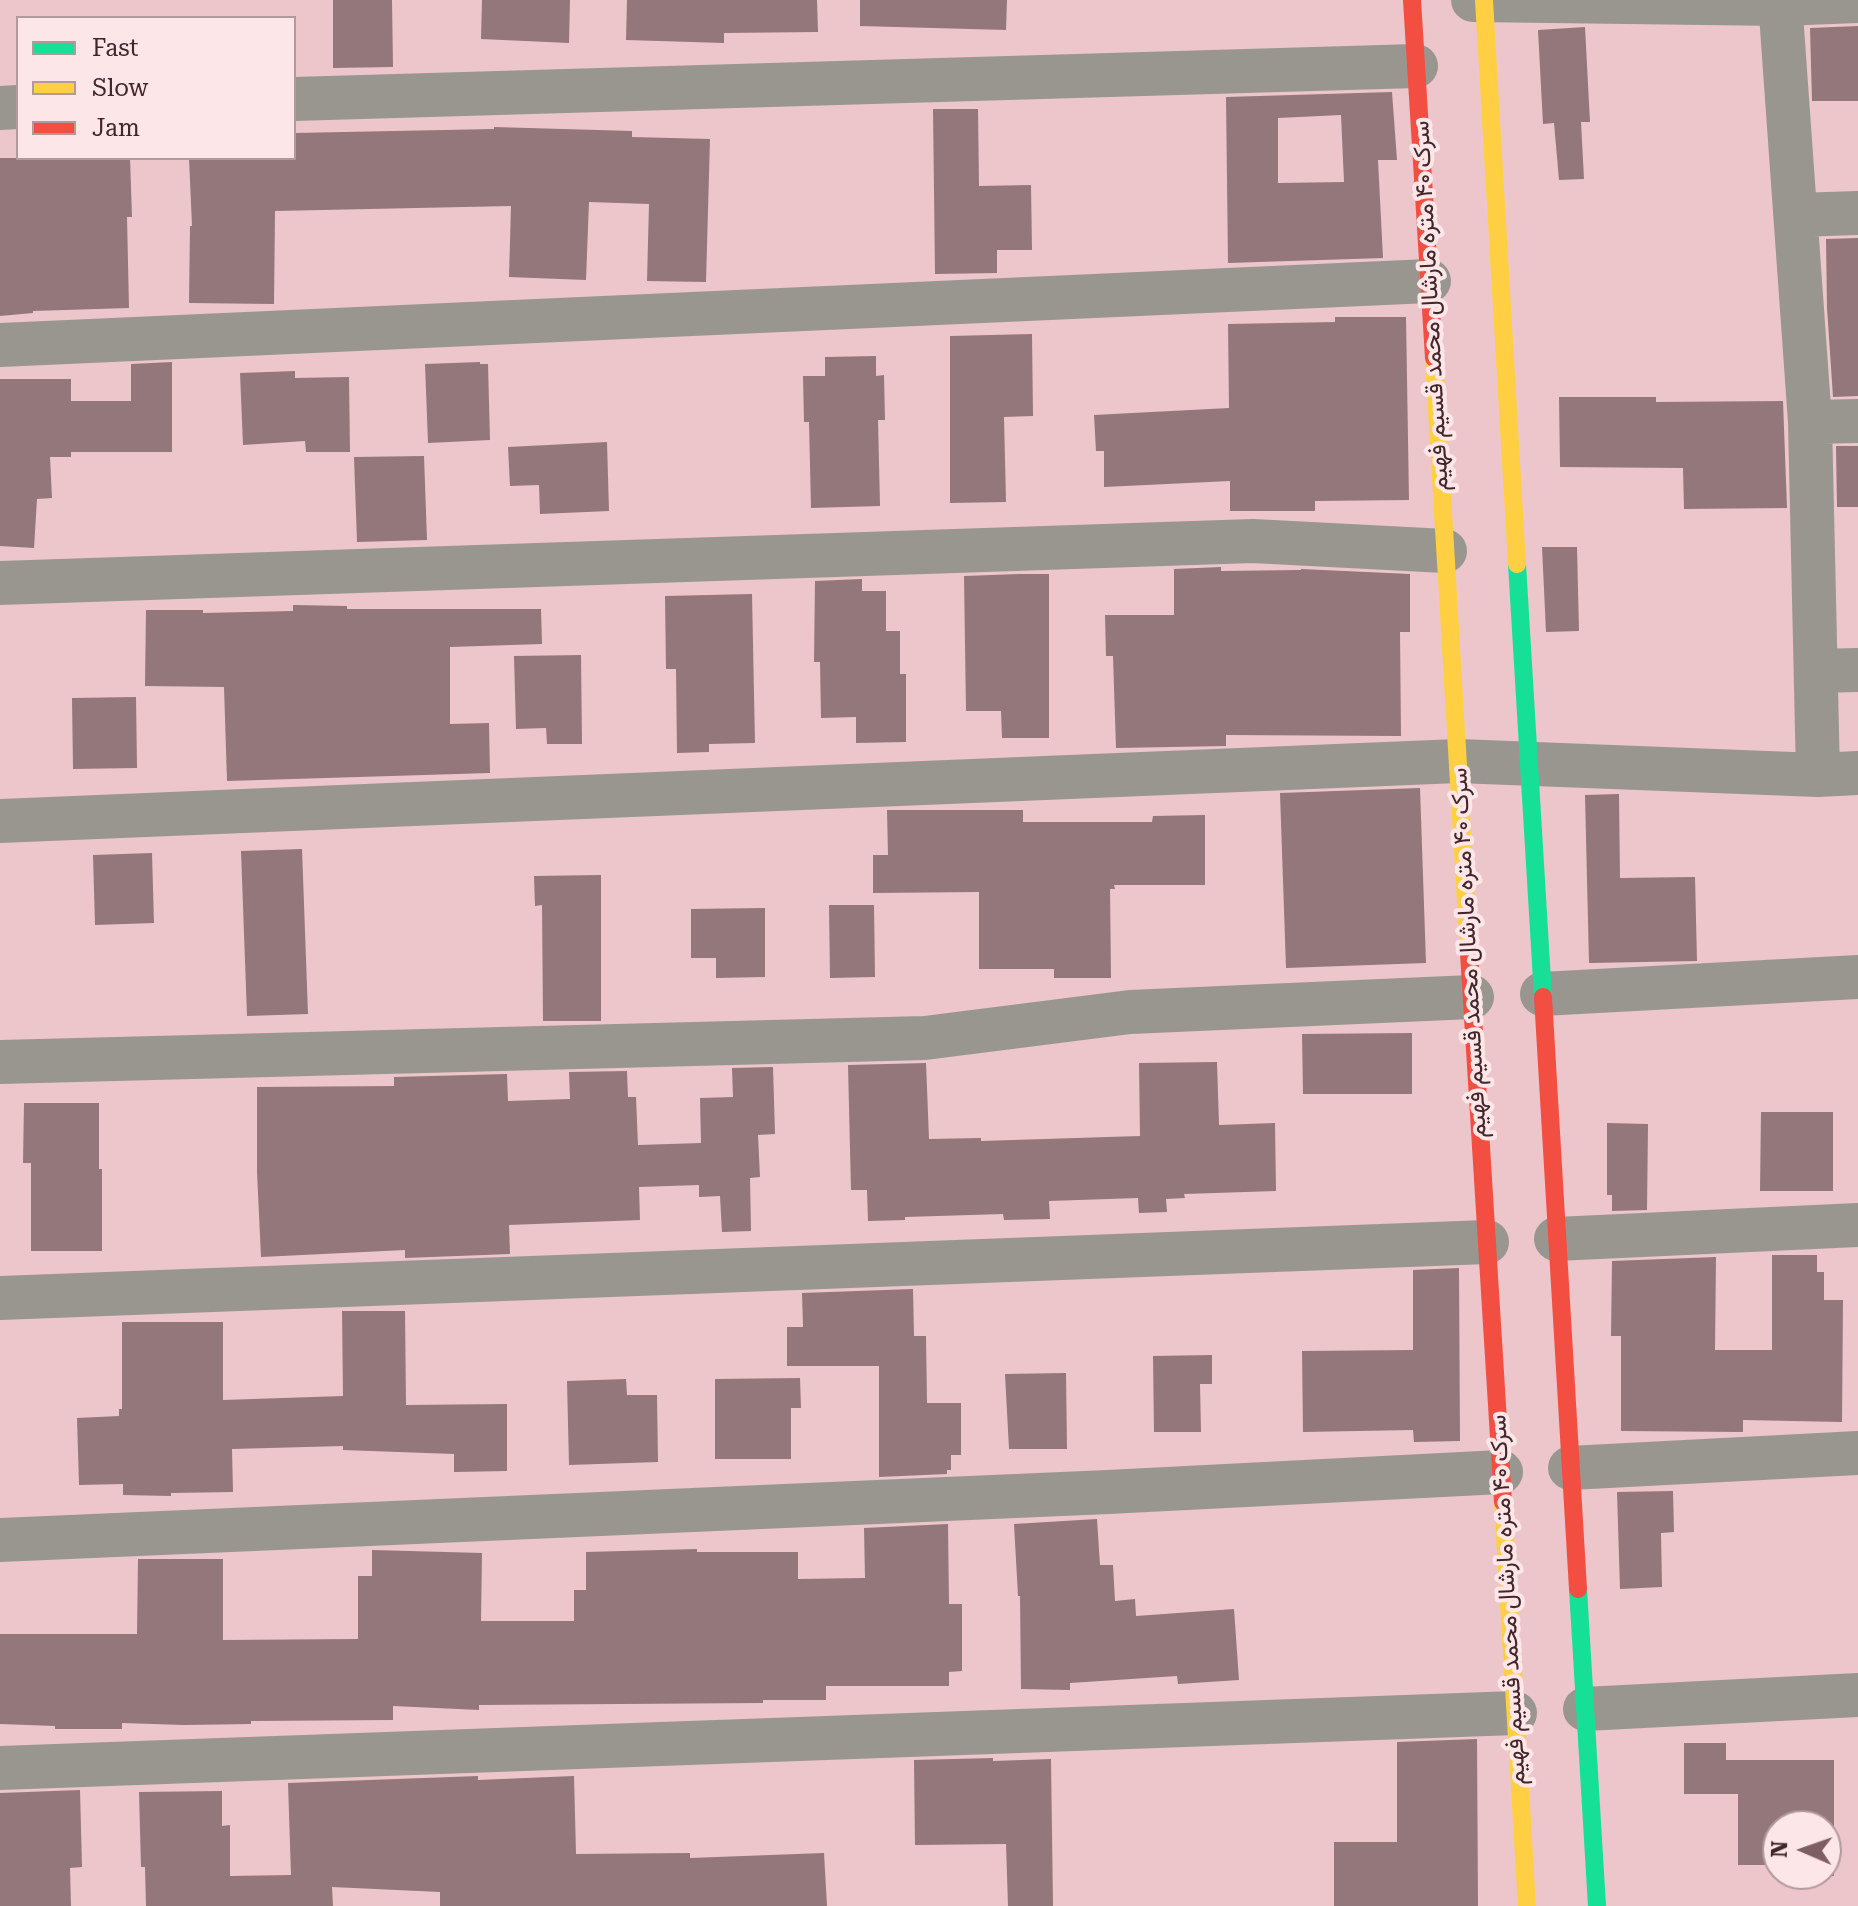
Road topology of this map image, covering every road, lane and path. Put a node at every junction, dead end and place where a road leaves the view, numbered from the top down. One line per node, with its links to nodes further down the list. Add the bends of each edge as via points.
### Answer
1 (1412, 0): 6 (street, سرک ۴۰ متره مارشال محمد قسیم فهیم)
2 (1473, 0): 3 (street)
3 (1484, 0): 5 (street); 18 (street)
4 (1858, 1): 5 (street)
5 (1780, 2): 9 (street)
6 (1416, 66): 7 (street); 10 (street, سرک ۴۰ متره مارشال محمد قسیم فهیم)
7 (296, 99)
8 (1858, 213): 9 (street)
9 (1796, 215): 13 (street)
10 (1429, 281): 11 (street); 14 (street, سرک ۴۰ متره مارشال محمد قسیم فهیم)
11 (0, 345)
12 (1858, 421): 13 (street)
13 (1810, 422): 16 (street)
14 (1445, 551): 15 (street, via 1253,541); 17 (street, سرک ۴۰ متره مارشال محمد قسیم فهیم)
15 (0, 583)
16 (1837, 670): 19 (street)
17 (1458, 761): 18 (street); 20 (street); 23 (street, سرک ۴۰ متره مارشال محمد قسیم فهیم)
18 (1529, 764): 19 (street); 22 (street)
19 (1838, 774)
20 (0, 821)
21 (1858, 977): 22 (street)
22 (1542, 994): 26 (street)
23 (1472, 997): 24 (street, via 1130,1012 925,1038); 27 (street, سرک ۴۰ متره مارشال محمد قسیم فهیم)
24 (0, 1062)
25 (1858, 1225): 26 (street)
26 (1556, 1239): 30 (street)
27 (1487, 1242): 28 (street); 31 (street, سرک ۴۰ متره مارشال محمد قسیم فهیم)
28 (0, 1298)
29 (1858, 1453): 30 (street)
30 (1570, 1468): 34 (street)
31 (1501, 1472): 32 (street); 35 (street, سرک ۴۰ متره مارشال محمد قسیم فهیم)
32 (0, 1540)
33 (1858, 1695): 34 (street)
34 (1585, 1709): 38 (street)
35 (1515, 1713): 36 (street); 37 (street, سرک ۴۰ متره مارشال محمد قسیم فهیم)
36 (0, 1768)
37 (1527, 1906)
38 (1597, 1906)

